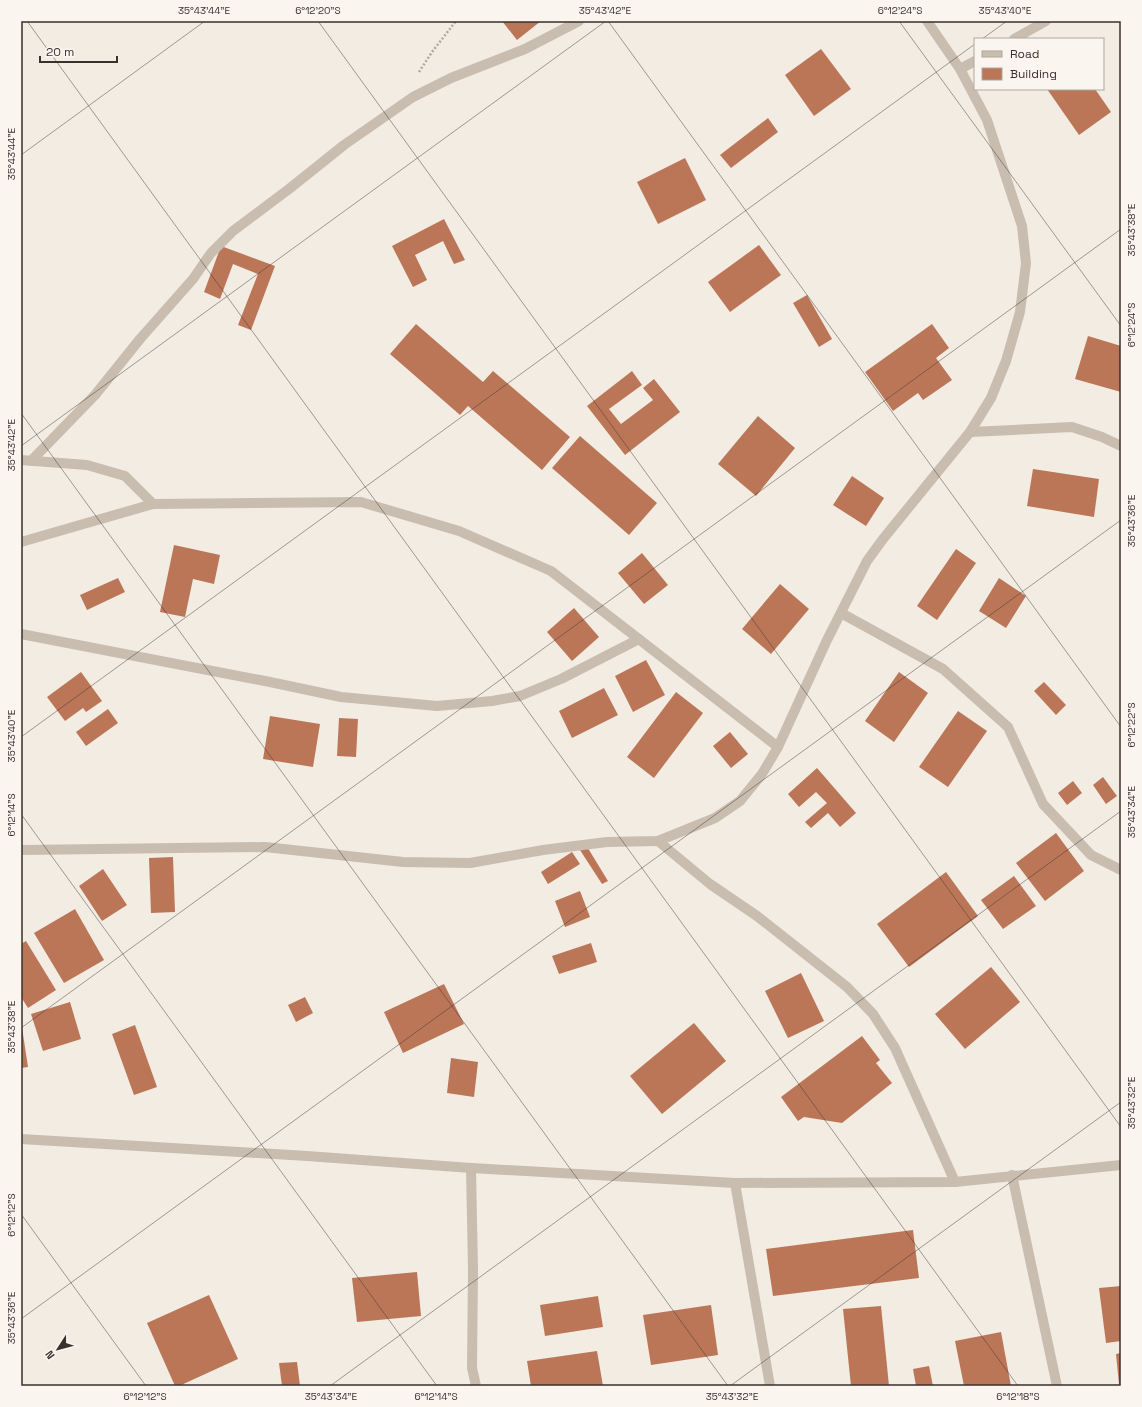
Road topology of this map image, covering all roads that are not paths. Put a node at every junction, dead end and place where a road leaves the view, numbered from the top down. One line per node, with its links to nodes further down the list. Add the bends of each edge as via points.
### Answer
1 (579, 21): 9 (street, via 525,49 451,78 413,97 344,145 232,231 140,338 95,396)
2 (926, 21): 6 (street)
3 (1046, 21): 4 (street)
4 (1016, 38)
5 (974, 61): 6 (street)
6 (960, 69): 7 (street, via 987,120 1022,226 1026,263 1020,312 1006,361 991,398)
7 (970, 432): 8 (street, via 1072,428); 12 (street, via 867,561)
8 (1121, 446)
9 (26, 460): 10 (street, via 87,464 125,476)
10 (153, 504): 11 (street); 14 (street, via 361,502 459,531 551,571)
11 (21, 542)
12 (841, 613): 15 (street); 18 (street, via 943,669 1008,728 1043,804 1092,855)
13 (21, 634): 14 (street, via 341,697 437,706 520,696 561,679)
14 (639, 639): 15 (street)
15 (778, 747): 16 (street, via 762,774 740,800 714,818)
16 (658, 841): 17 (street, via 600,843 470,863 403,862 265,847); 23 (street, via 710,884 757,916 847,987 872,1014 895,1048)
17 (21, 850)
18 (1121, 870)
19 (21, 1139): 21 (street)
20 (1121, 1165): 22 (street)
21 (472, 1168): 24 (street); 25 (street, via 472,1368)
22 (1012, 1175): 23 (street); 27 (street)
23 (955, 1182): 24 (street)
24 (735, 1183): 26 (street)
25 (476, 1386)
26 (770, 1386)
27 (1056, 1386)

